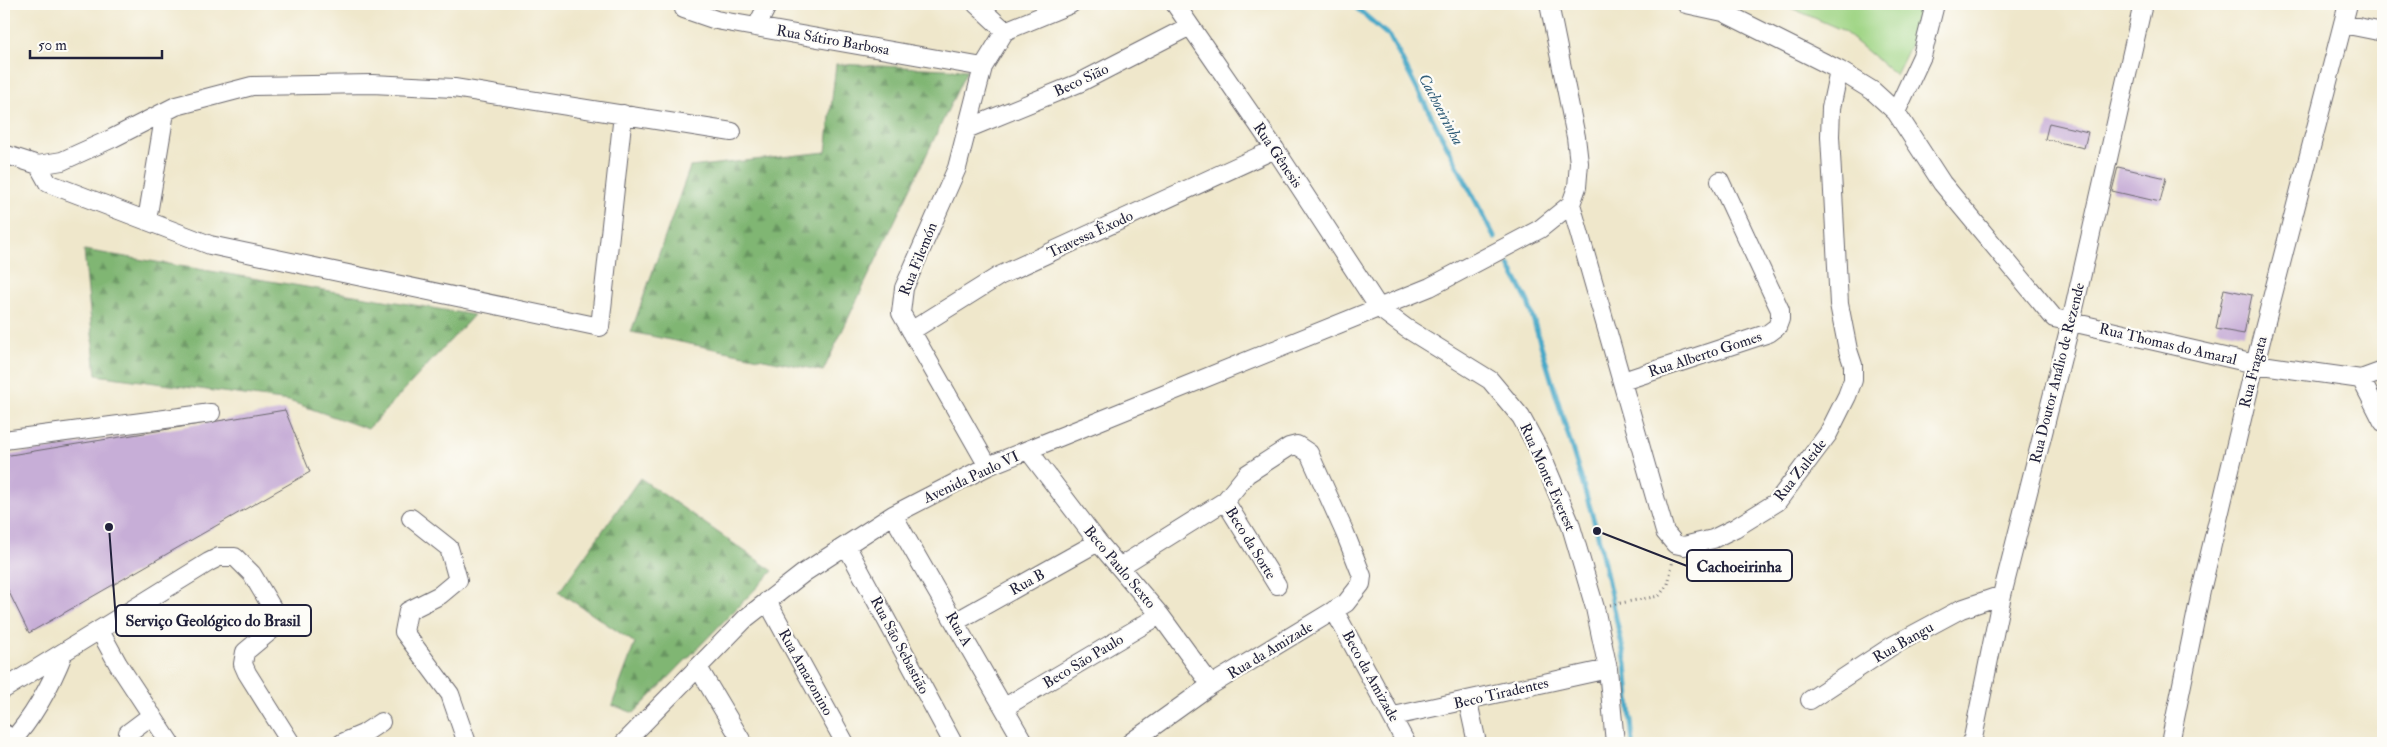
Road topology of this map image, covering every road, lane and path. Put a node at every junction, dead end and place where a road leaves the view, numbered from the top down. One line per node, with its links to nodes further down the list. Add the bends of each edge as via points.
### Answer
1 (768, 4): 13 (street)
2 (976, 4): 15 (street)
3 (1071, 4): 15 (street)
4 (1175, 4): 14 (street, Rua Gênesis)
5 (1549, 4): 28 (street, via 1578,154 1577,187)
6 (1686, 4): 10 (street, Rua Thomas do Amaral)
7 (1935, 4): 20 (street, via 1922,56)
8 (2143, 4): 31 (street, Rua Doutor Análio de Rezende)
9 (2348, 4): 12 (street, Rua Fragata)
10 (1725, 8): 18 (street, Rua Thomas do Amaral)
11 (684, 10): 13 (street, Rua Sátiro Barbosa, via 716,20)
12 (2343, 24): 16 (street); 33 (street, Rua Fragata)
13 (757, 26): 17 (street, Rua Sátiro Barbosa)
14 (1190, 26): 22 (street, Beco Sião, via 1079,83); 24 (street, Rua Gênesis)
15 (1005, 31): 17 (street, Rua Filemón)
16 (2383, 32)
17 (983, 67): 22 (street, Rua Filemón)
18 (1839, 70): 20 (street, Rua Thomas do Amaral, via 1873,91); 46 (street, Rua Zuleide, via 1830,108 1830,136 1839,304 1853,365 1853,380 1828,434 1777,502 1713,539 1684,546)
19 (165, 112): 21 (street, via 176,106 252,86 372,84 454,88); 26 (street, via 62,161); 29 (street)
20 (1896, 112): 31 (street, Rua Thomas do Amaral, via 1942,183 2054,318)
21 (623, 114): 23 (street); 29 (street, via 600,327 210,245)
22 (969, 128): 32 (street, Rua Filemón, via 957,168 904,288 901,313)
23 (732, 132)
24 (1275, 149): 30 (street, Rua Gênesis); 32 (street, Travessa Êxodo, via 999,276)
25 (4, 154): 26 (street)
26 (38, 165): 29 (street, via 48,182)
27 (1720, 181): 36 (street, Rua Alberto Gomes, via 1780,310 1777,326 1769,333)
28 (1571, 204): 30 (street, Avenida Paulo VI, via 1540,228 1430,287); 36 (street)
29 (147, 220)
30 (1380, 308): 40 (street, Avenida Paulo VI); 59 (street, Rua Monte Everest, via 1490,380 1521,418 1540,452 1570,523 1595,608)
31 (2071, 322): 33 (street, Rua Thomas do Amaral); 50 (street, Rua Doutor Análio de Rezende)
32 (911, 331): 41 (street, Rua Filemón)
33 (2255, 364): 35 (street, Rua Thomas do Amaral); 85 (street, Rua Fragata, via 2201,591)
34 (2383, 372): 35 (street, Rua Thomas do Amaral)
35 (2361, 379): 38 (street)
36 (1623, 381): 46 (street, via 1642,459 1665,532)
37 (211, 413): 39 (street)
38 (2383, 422)
39 (4, 440)
40 (1028, 450): 41 (street, Avenida Paulo VI); 45 (street, Beco Paulo Sexto)
41 (988, 466): 43 (street, Avenida Paulo VI)
42 (1225, 501): 48 (street); 49 (street, Beco da Sorte); 53 (street, Rua da Amizade, via 1247,474 1289,447 1300,446 1309,453 1362,576 1361,584 1346,603)
43 (893, 515): 47 (street, Avenida Paulo VI); 55 (street, Rua A)
44 (411, 518): 74 (street, via 449,548 458,580 440,595 408,611 404,632 450,694)
45 (1098, 542): 48 (street, Beco Paulo Sexto); 55 (street, Rua B)
46 (1675, 544): 52 (path, via 1668,584 1659,596)
47 (847, 547): 51 (street, Avenida Paulo VI, via 805,572); 78 (street, Rua São Sebastião)
48 (1121, 566): 54 (street, Beco Paulo Sexto)
49 (1277, 585)
50 (2002, 595): 62 (street, Rua Bangu, via 1961,609 1892,646); 84 (street, Rua Doutor Análio de Rezende)
51 (767, 601): 58 (street, Avenida Paulo VI, via 746,618); 77 (street, Rua Amazonino)
52 (1615, 604)
53 (1334, 610): 60 (street, Rua da Amizade); 66 (street, Beco da Amizade)
54 (1160, 615): 60 (street, Beco Paulo Sexto); 64 (street, Beco São Paulo)
55 (955, 622): 64 (street, Rua A)
56 (100, 631): 57 (street); 65 (street); 72 (street, via 209,562 228,556 240,560 277,616 275,627 245,652 243,664)
57 (64, 652): 61 (street); 69 (street, via 44,695)
58 (699, 668): 75 (street, Avenida Paulo VI); 76 (street)
59 (1608, 669): 63 (street, Beco Tiradentes); 83 (street, Rua Monte Everest)
60 (1211, 685): 80 (street, Rua da Amizade)
61 (4, 689)
62 (1810, 700)
63 (1468, 702): 66 (street, Beco Tiradentes); 82 (street)
64 (1005, 707): 79 (street, Rua A)
65 (152, 714): 70 (street, via 128,733); 71 (street)
66 (1394, 716): 81 (street, Beco da Amizade)
67 (381, 722): 73 (street)
68 (4, 736): 69 (main road)
69 (10, 743)
70 (127, 743)
71 (170, 743)
72 (291, 743)
73 (342, 743)
74 (467, 743)
75 (624, 743)
76 (743, 743)
77 (844, 743)
78 (953, 743)
79 (1024, 743)
80 (1130, 743)
81 (1406, 743)
82 (1477, 743)
83 (1615, 743)
84 (1972, 743)
85 (2170, 743)

